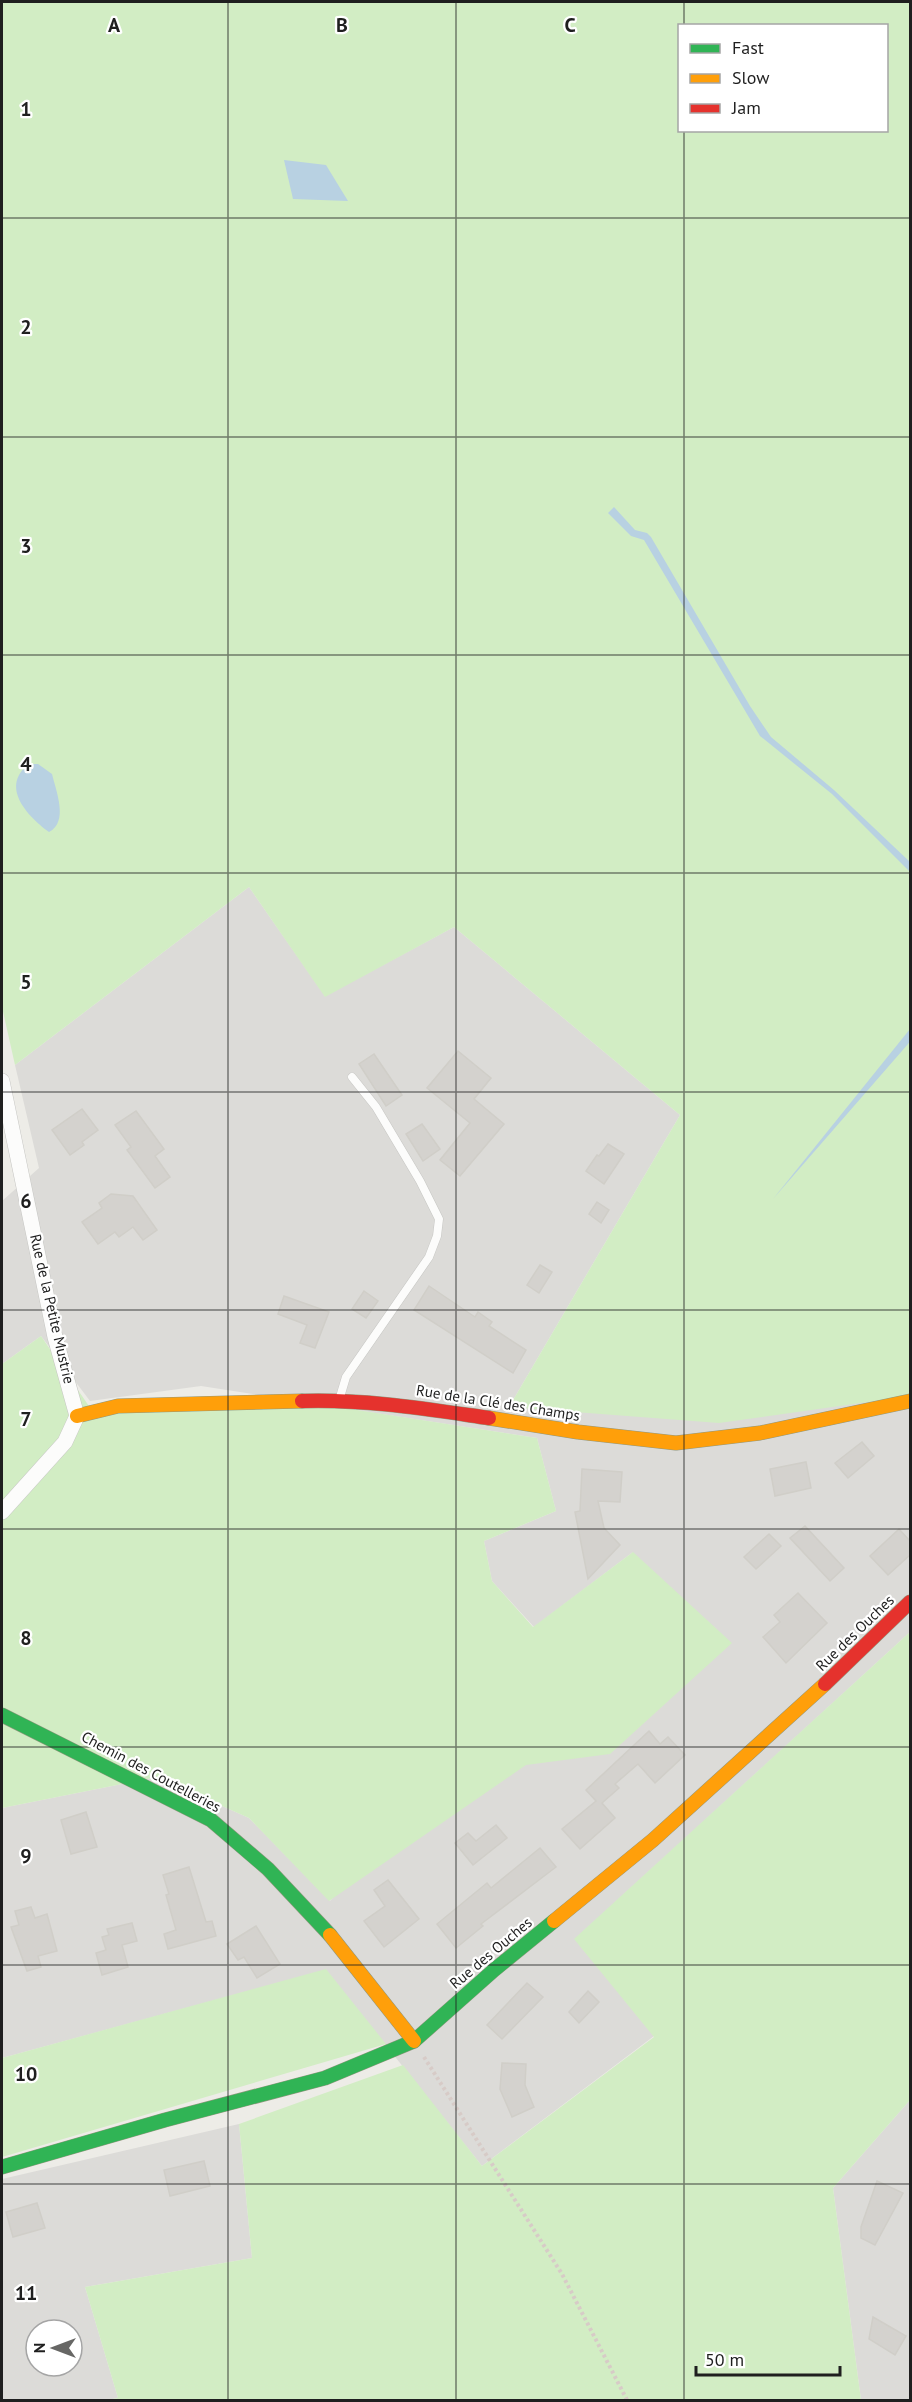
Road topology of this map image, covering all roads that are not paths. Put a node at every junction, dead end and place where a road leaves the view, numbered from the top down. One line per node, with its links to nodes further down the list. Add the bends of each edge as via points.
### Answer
1 (352, 1077): 3 (lane, via 376,1107 439,1219 429,1257 346,1377)
2 (2, 1081): 5 (street, Rue de la Petite Mustrie, via 54,1337)
3 (339, 1400): 4 (street, Rue de la Clé des Champs, via 390,1403 676,1443 760,1432); 5 (street, Rue de la Clé des Champs, via 118,1406)
4 (910, 1401)
5 (77, 1416): 6 (street, via 65,1442)
6 (2, 1512)
7 (910, 1602): 9 (street, Rue des Ouches, via 653,1840)
8 (2, 1715): 9 (street, Chemin des Coutelleries, via 211,1820 234,1837 309,1910)
9 (414, 2041): 10 (street, Rue des Ouches, via 325,2078)
10 (2, 2167)

